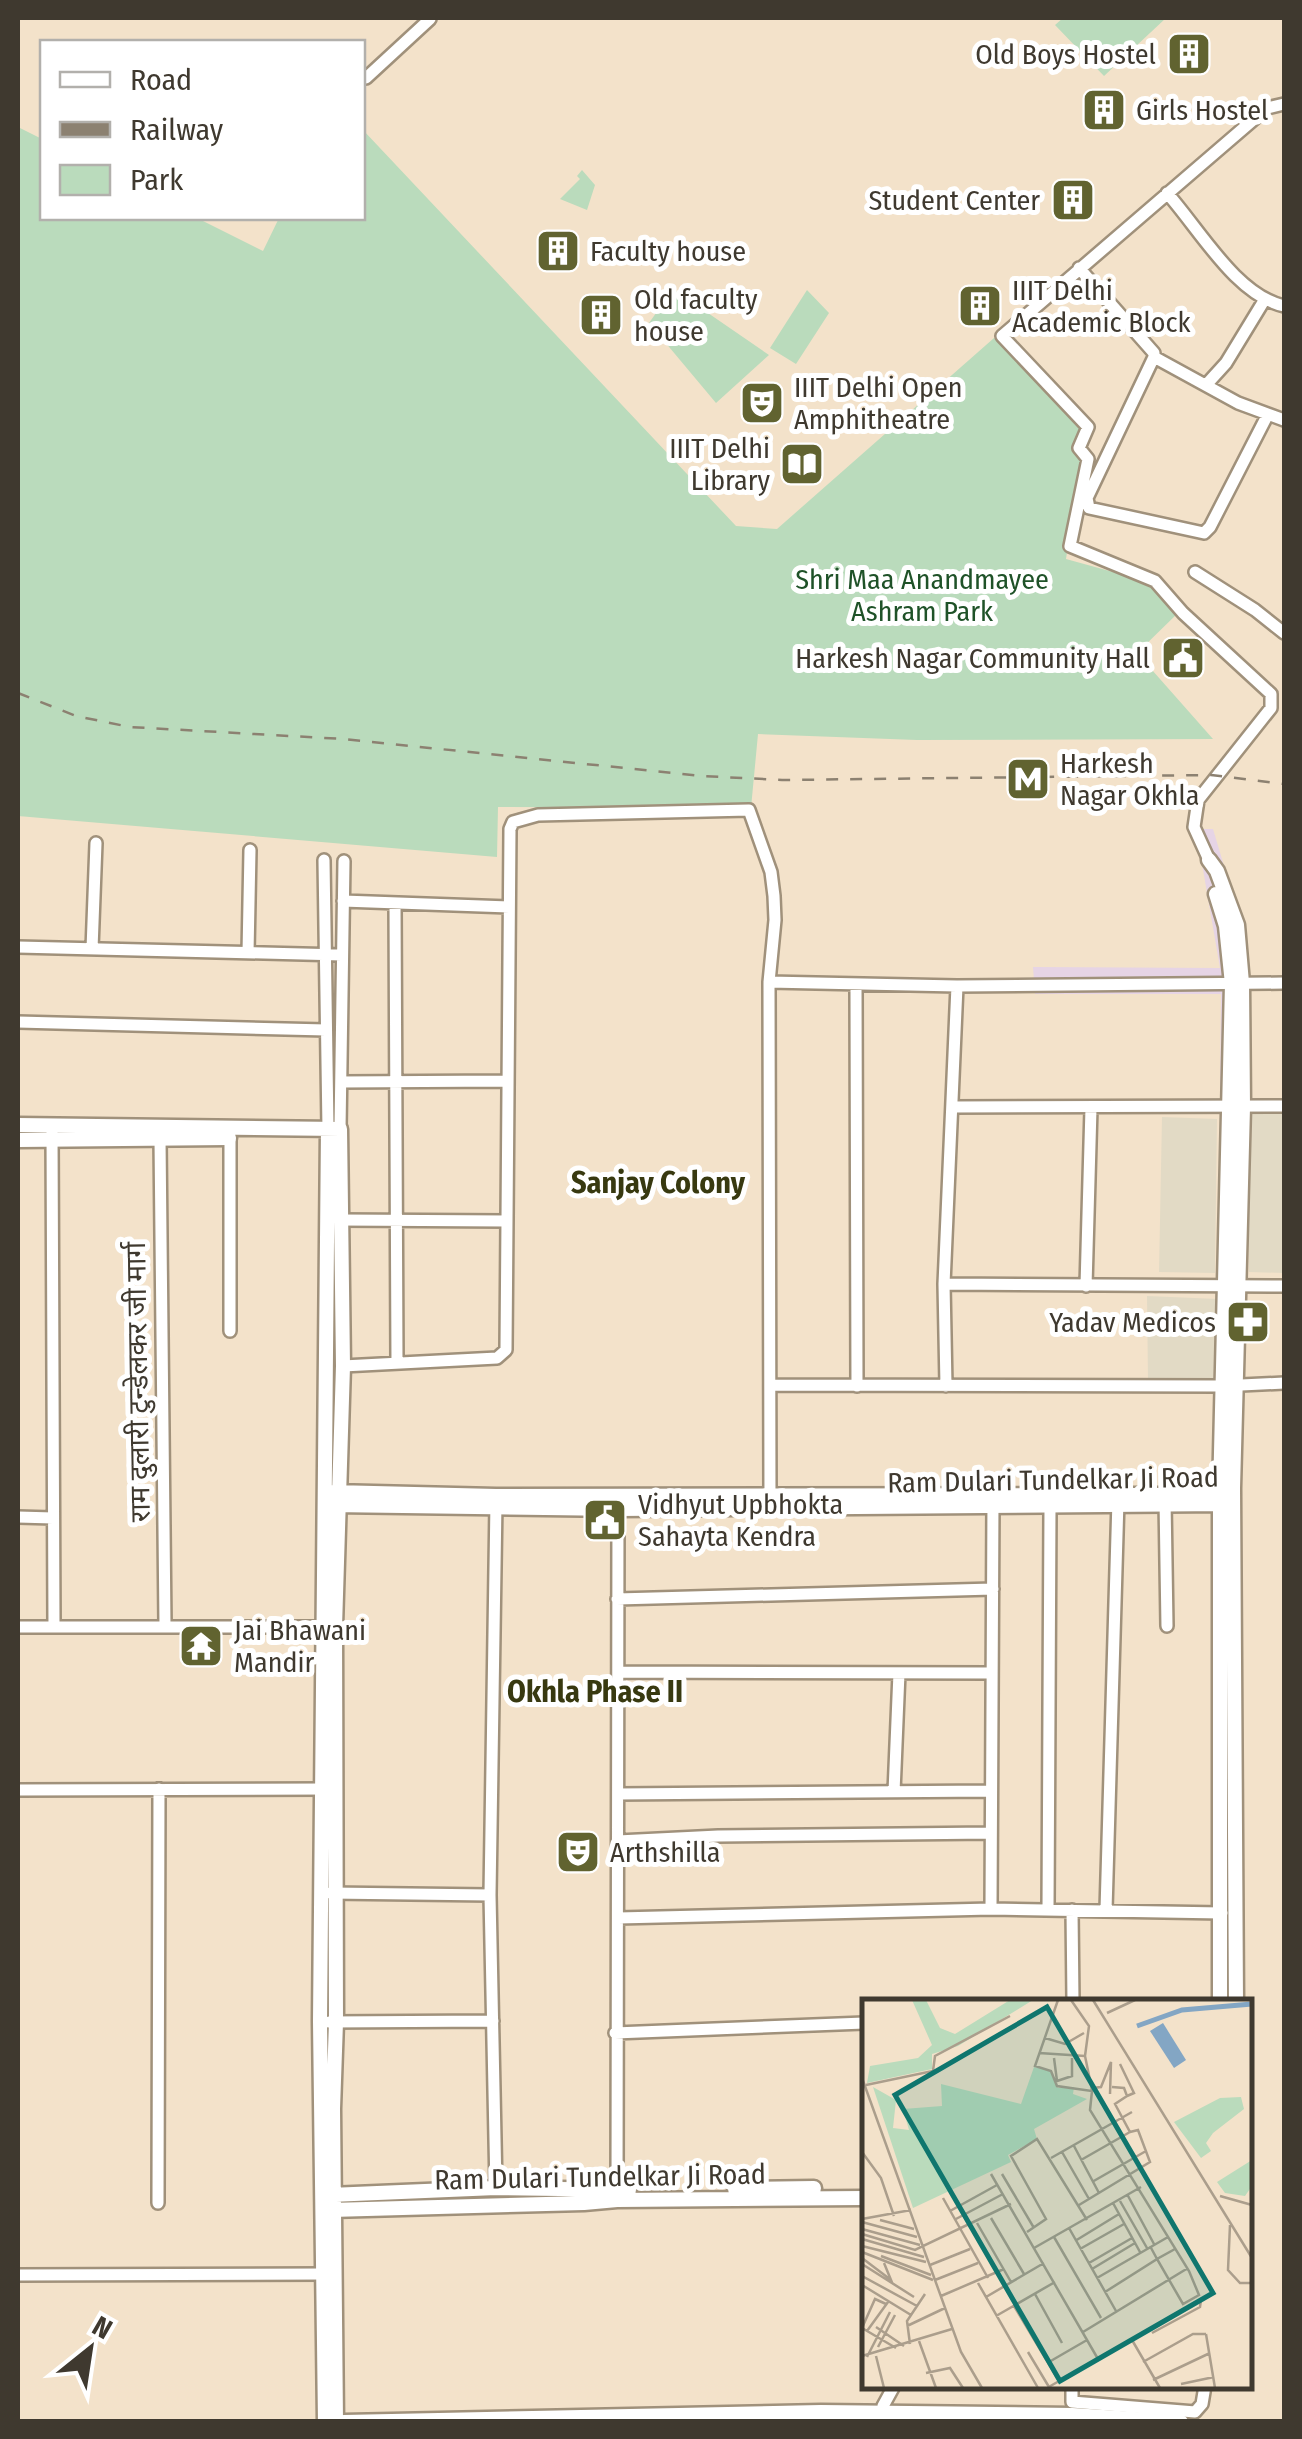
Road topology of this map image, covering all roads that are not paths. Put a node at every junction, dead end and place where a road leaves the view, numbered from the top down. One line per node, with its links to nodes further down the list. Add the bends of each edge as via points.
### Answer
1 (430, 20): 2 (street)
2 (366, 78)
3 (1284, 104): 4 (street, via 1267,108)
4 (1167, 193): 5 (street); 6 (street, via 1232,274)
5 (1080, 268): 8 (street); 12 (street, via 1002,336 1087,425 1079,448)
6 (1265, 299): 7 (street); 9 (street)
7 (1284, 306)
8 (1154, 357): 9 (street); 13 (street)
9 (1206, 385): 10 (street)
10 (1267, 416): 11 (street); 13 (street, via 1204,533 1089,508)
11 (1284, 420)
12 (1087, 464): 13 (street); 17 (street, via 1070,546 1155,581 1267,688)
13 (1100, 471)
14 (1195, 572): 15 (street)
15 (1284, 633)
16 (1284, 689): 17 (street)
17 (1273, 702): 21 (street, via 1198,800 1194,827)
18 (96, 843): 27 (street)
19 (250, 850): 28 (street)
20 (324, 860): 29 (street)
21 (1208, 860): 32 (street)
22 (344, 861): 23 (street)
23 (343, 901): 24 (street); 30 (street)
24 (396, 903): 25 (street); 38 (street)
25 (509, 908): 31 (street, via 510,829 516,820 749,810 774,896); 39 (street)
26 (18, 948): 27 (street)
27 (92, 950): 28 (street)
28 (248, 952): 29 (street)
29 (325, 954): 30 (street); 37 (street)
30 (342, 955): 40 (street)
31 (769, 982): 34 (street); 62 (street)
32 (1237, 983): 33 (street); 35 (street); 43 (street)
33 (1284, 983)
34 (856, 985): 35 (street); 63 (street)
35 (956, 986): 42 (street)
36 (18, 1022): 37 (street)
37 (326, 1030): 47 (street)
38 (396, 1080): 39 (street); 40 (street); 52 (street)
39 (506, 1081): 53 (street)
40 (341, 1082): 47 (street)
41 (1284, 1106): 43 (street)
42 (952, 1107): 44 (street); 54 (street)
43 (1236, 1107): 44 (street); 57 (street)
44 (1091, 1108): 55 (street)
45 (18, 1124): 46 (street)
46 (52, 1132): 47 (street); 48 (street); 50 (street); 76 (street)
47 (334, 1133): 49 (street); 51 (street); 66 (street)
48 (160, 1138): 49 (street); 79 (street, राम दुलारी टुन्डेलकर जी मार्ग)
49 (230, 1138): 58 (street)
50 (18, 1140)
51 (340, 1220): 52 (street); 60 (street)
52 (396, 1220): 53 (street); 59 (street)
53 (506, 1221): 59 (street, via 502,1355)
54 (944, 1284): 55 (street); 64 (street)
55 (1086, 1286): 57 (street)
56 (1284, 1286): 57 (street)
57 (1231, 1287): 65 (street)
58 (230, 1331)
59 (397, 1362): 60 (street)
60 (343, 1366): 66 (street)
61 (1284, 1383): 65 (street)
62 (770, 1385): 63 (street); 73 (street)
63 (857, 1386): 64 (street)
64 (946, 1386): 65 (street)
65 (1228, 1386): 69 (street)
66 (332, 1498): 70 (street, Ram Dulari Tundelkar Ji Road); 83 (street)
67 (1118, 1501): 68 (street, Ram Dulari Tundelkar Ji Road); 71 (street, Ram Dulari Tundelkar Ji Road); 74 (street, Ram Dulari Tundelkar Ji Road); 100 (street)
68 (1165, 1501): 69 (street, Ram Dulari Tundelkar Ji Road); 81 (street)
69 (1224, 1501): 101 (street); 105 (street)
70 (496, 1502): 72 (street, Ram Dulari Tundelkar Ji Road); 96 (street, Ram Dulari Tundelkar Ji Road)
71 (994, 1502): 73 (street, Ram Dulari Tundelkar Ji Road); 74 (street, Ram Dulari Tundelkar Ji Road); 77 (street)
72 (618, 1503): 73 (street, Ram Dulari Tundelkar Ji Road); 78 (street)
73 (770, 1503)
74 (1050, 1508): 98 (street)
75 (18, 1518): 76 (street)
76 (53, 1518): 80 (street)
77 (993, 1589): 78 (street); 86 (street)
78 (618, 1598): 84 (street)
79 (166, 1625): 80 (street); 83 (street)
80 (54, 1626): 82 (street)
81 (1167, 1626)
82 (18, 1627)
83 (330, 1627): 87 (street)
84 (618, 1672): 85 (street); 92 (street)
85 (899, 1673): 86 (street); 91 (street)
86 (991, 1674): 90 (street)
87 (328, 1789): 89 (street); 95 (street)
88 (18, 1790): 89 (street)
89 (160, 1790): 115 (street)
90 (991, 1791): 91 (street); 93 (street)
91 (894, 1792): 92 (street)
92 (618, 1794): 94 (street)
93 (990, 1833): 94 (street); 97 (street)
94 (618, 1841): 102 (street)
95 (329, 1893): 96 (street); 107 (street); 108 (street)
96 (490, 1895): 106 (street, Ram Dulari Tundelkar Ji Road)
97 (991, 1910): 98 (street); 102 (street)
98 (1048, 1910): 99 (street)
99 (1072, 1910): 100 (street); 103 (street)
100 (1106, 1910): 101 (street)
101 (1222, 1914): 104 (street)
102 (618, 1918): 110 (street)
103 (1073, 1999)
104 (1220, 1999)
105 (1236, 1999)
106 (493, 2020): 108 (street); 111 (street, Ram Dulari Tundelkar Ji Road)
107 (320, 2021): 108 (street); 116 (street)
108 (336, 2022): 116 (street)
109 (862, 2023): 110 (street)
110 (615, 2033): 113 (street)
111 (496, 2188): 113 (street, Ram Dulari Tundelkar Ji Road); 116 (street, Ram Dulari Tundelkar Ji Road)
112 (862, 2189): 113 (street, Ram Dulari Tundelkar Ji Road)
113 (616, 2195): 114 (street, Ram Dulari Tundelkar Ji Road); 116 (street, Ram Dulari Tundelkar Ji Road, via 584,2204)
114 (862, 2198)
115 (158, 2202)
116 (330, 2202): 117 (street); 125 (street)
117 (324, 2274): 118 (street); 124 (street)
118 (18, 2275)
119 (892, 2389): 123 (street)
120 (1072, 2389): 122 (street, via 1072,2402)
121 (1205, 2389): 122 (street, via 1195,2412)
122 (1124, 2412): 123 (street); 127 (street)
123 (884, 2413): 126 (street)
124 (326, 2422)
125 (336, 2422)
126 (344, 2422)
127 (1181, 2422)

